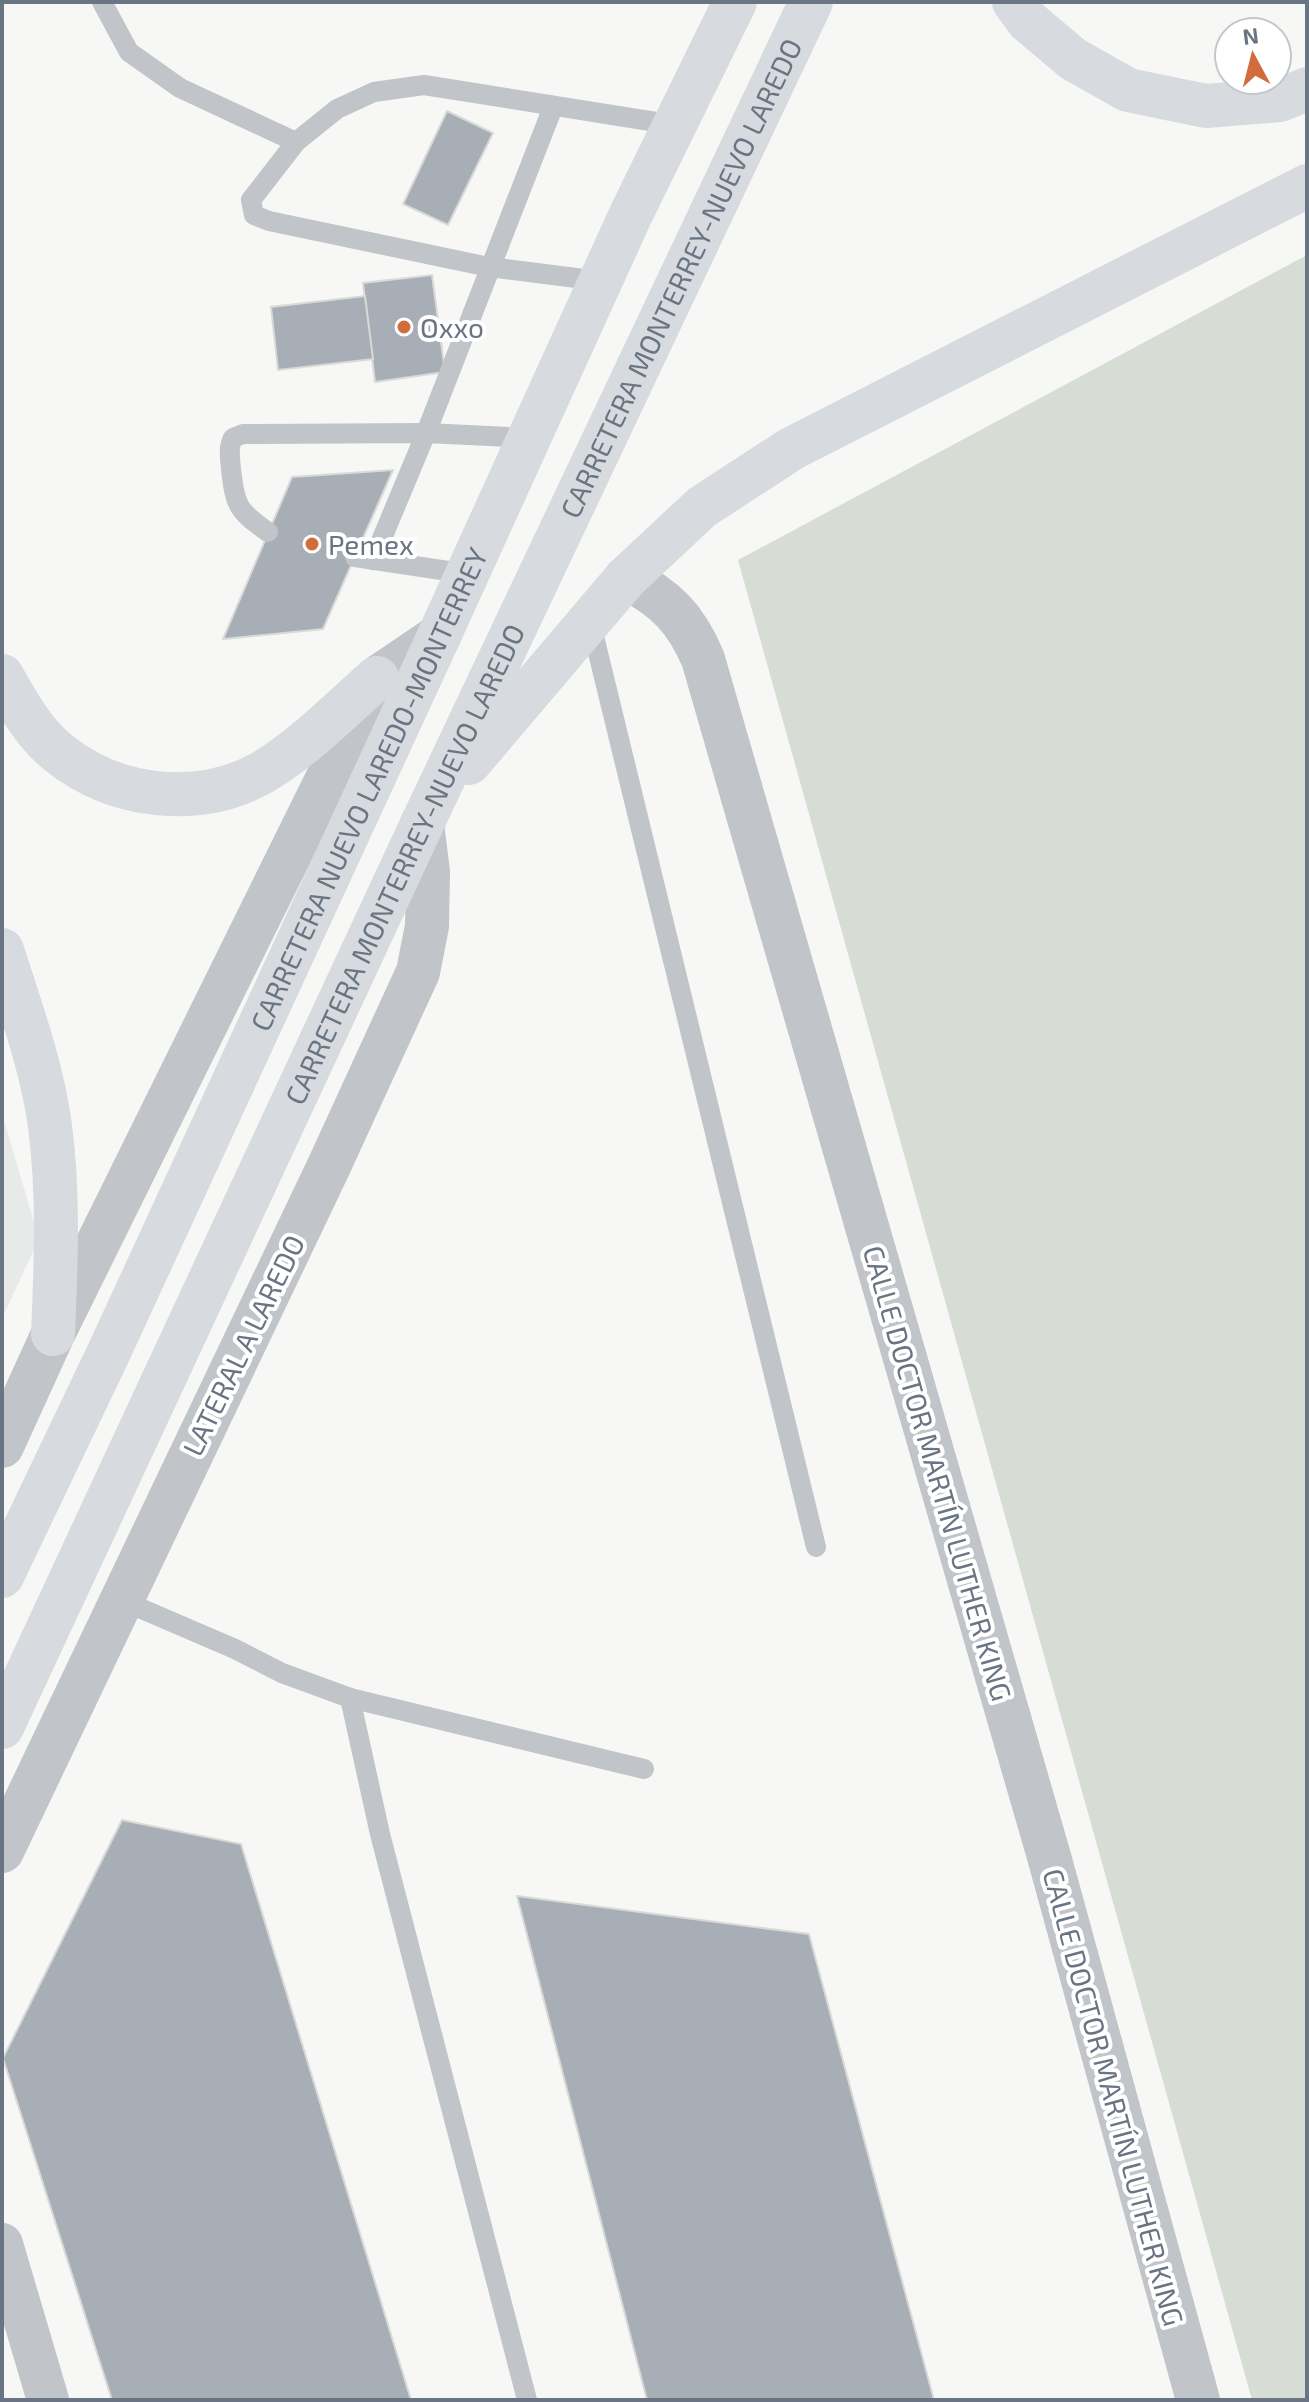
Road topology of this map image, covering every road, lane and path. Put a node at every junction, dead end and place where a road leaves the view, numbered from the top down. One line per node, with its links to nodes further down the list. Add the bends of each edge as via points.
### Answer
1 (102, 2): 8 (lane, via 129,52 180,88)
2 (735, 2): 7 (highway, CARRETERA NUEVO LAREDO-MONTERREY)
3 (811, 2): 21 (highway, CARRETERA MONTERREY-NUEVO LAREDO)
4 (1014, 2): 5 (highway, via 1073,59 1128,90 1206,106 1280,100)
5 (1307, 89)
6 (553, 107): 7 (lane); 8 (lane, via 424,85 374,92 337,109); 10 (lane)
7 (675, 125): 11 (highway, CARRETERA NUEVO LAREDO-MONTERREY)
8 (296, 142): 10 (lane, via 251,200 254,215)
9 (1307, 186): 16 (highway, via 791,449 702,507)
10 (489, 267): 11 (lane); 12 (lane)
11 (600, 281): 13 (highway, CARRETERA NUEVO LAREDO-MONTERREY)
12 (426, 433): 13 (lane); 14 (lane, via 233,438 229,446 234,497 246,517); 15 (lane, via 364,558)
13 (529, 438): 15 (highway, CARRETERA NUEVO LAREDO-MONTERREY)
14 (268, 532)
15 (468, 574): 18 (highway, CARRETERA NUEVO LAREDO-MONTERREY)
16 (626, 578): 17 (highway); 35 (street, CALLE DOCTOR MARTÍN LUTHER KING, via 649,589 678,615 703,659 1050,1860)
17 (590, 620): 21 (highway); 25 (lane)
18 (439, 636): 20 (street); 26 (highway, CARRETERA NUEVO LAREDO-MONTERREY)
19 (2, 676): 20 (highway, via 25,716 60,754 102,779 148,794 177,795 202,793 261,773)
20 (377, 678): 23 (street)
21 (427, 816): 27 (street, LATERAL A LAREDO, via 427,926 418,972); 29 (highway, CARRETERA MONTERREY-NUEVO LAREDO)
22 (2, 950): 23 (highway, via 50,1124 57,1243)
23 (53, 1334): 24 (street)
24 (2, 1446)
25 (816, 1547)
26 (2, 1576)
27 (121, 1600): 28 (lane); 31 (street, LATERAL A LAREDO)
28 (350, 1698): 30 (lane); 34 (lane, via 380,1834)
29 (2, 1727)
30 (644, 1769)
31 (2, 1851)
32 (2, 2244): 33 (street)
33 (48, 2400)
34 (527, 2400)
35 (1198, 2400)

